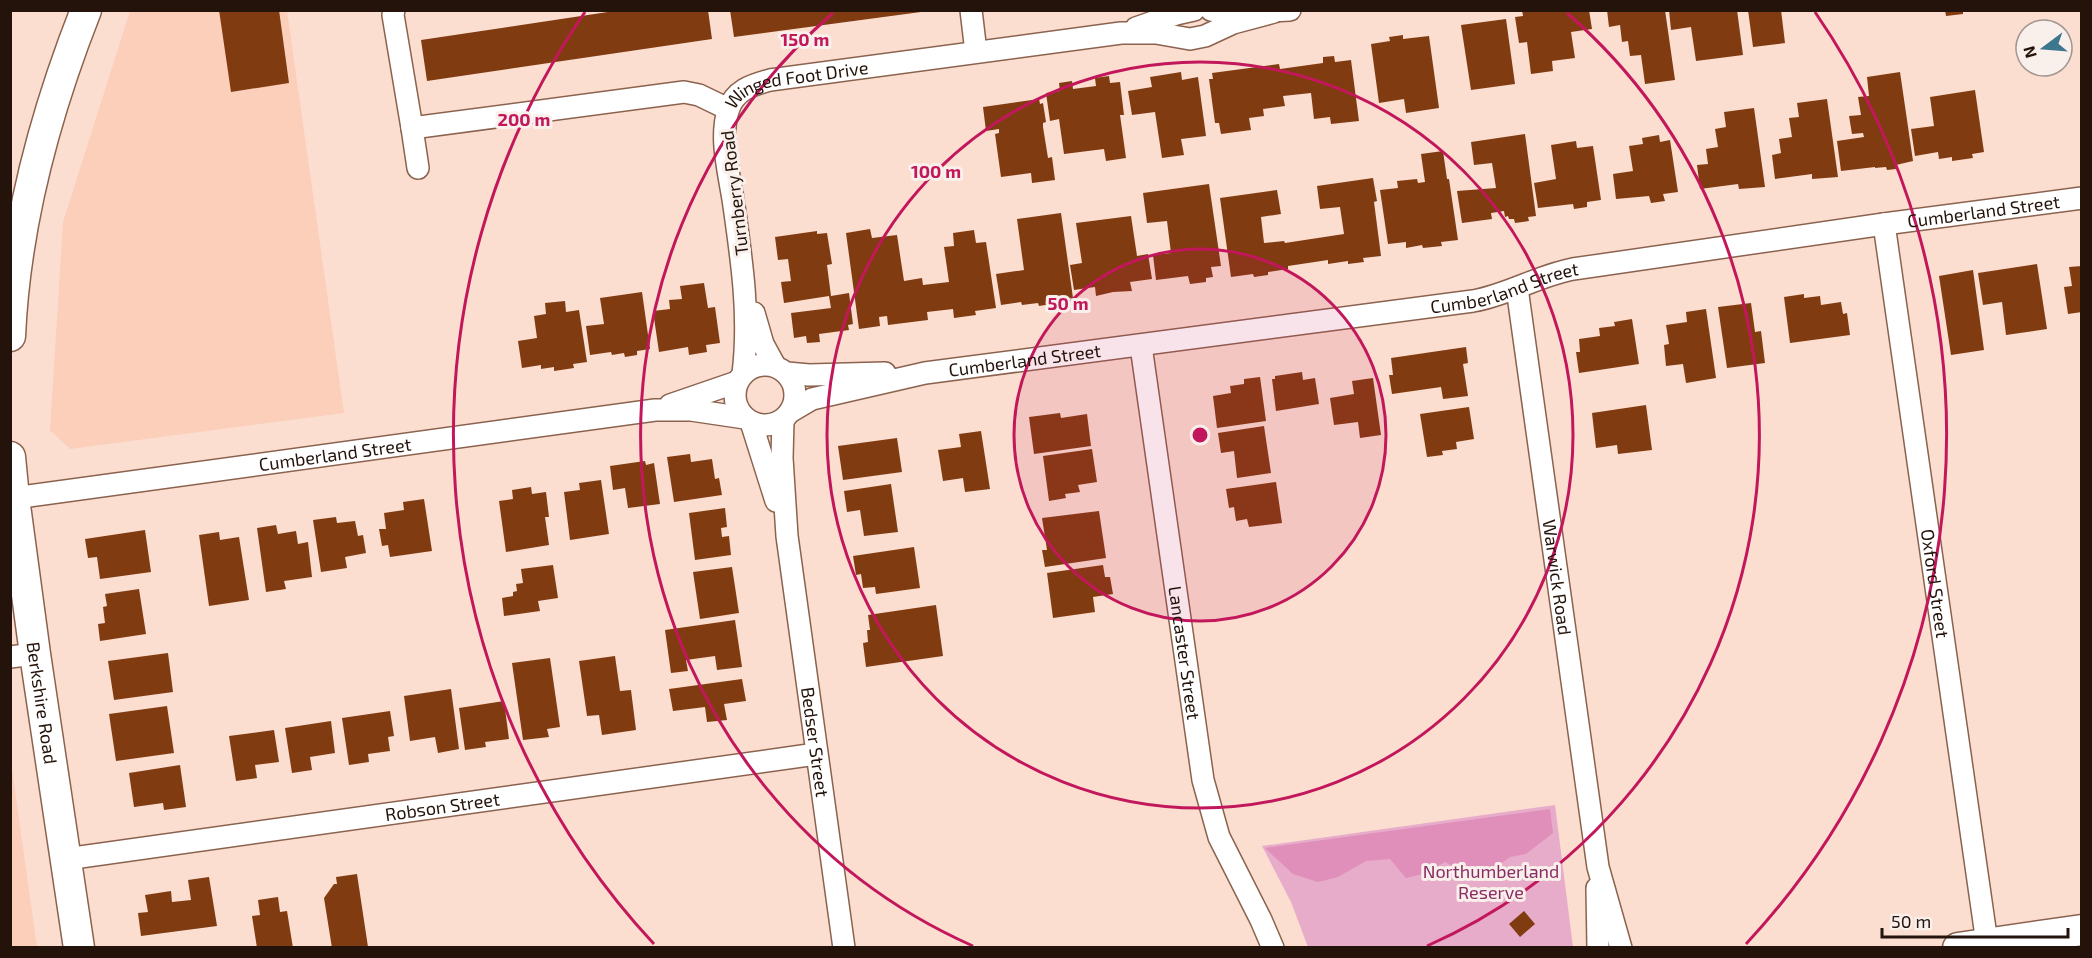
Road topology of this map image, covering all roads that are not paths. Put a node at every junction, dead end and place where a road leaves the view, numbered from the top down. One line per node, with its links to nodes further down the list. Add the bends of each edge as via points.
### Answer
1 (86, 10): 16 (street, via 43,135 18,252)
2 (394, 10): 10 (street)
3 (971, 10): 8 (street)
4 (1194, 10): 7 (street, Winged Foot Drive)
5 (1211, 10): 6 (street, Winged Foot Drive)
6 (1282, 11): 7 (street, Winged Foot Drive, via 1190,39 1156,33)
7 (1121, 33): 8 (street, Winged Foot Drive)
8 (976, 52): 9 (street, Winged Foot Drive, via 770,80 737,94)
9 (728, 109): 10 (street, Winged Foot Drive, via 684,92); 14 (street, Turnberry Road, via 725,140)
10 (412, 128): 11 (street)
11 (418, 168)
12 (2082, 198): 13 (street, Cumberland Street)
13 (1884, 224): 15 (street, Cumberland Street, via 1573,269); 32 (street, Oxford Street)
14 (744, 277): 18 (street, Turnberry Road, via 758,329); 20 (street, Turnberry Road, via 747,346)
15 (1516, 288): 17 (street, Cumberland Street, via 1473,301); 30 (street, Warwick Road)
16 (11, 320)
17 (1141, 346): 19 (street, Cumberland Street); 35 (street, Lancaster Street, via 1203,780 1219,837)
18 (781, 370): 19 (street, Cumberland Street, via 808,375); 20 (street, via 758,365); 22 (street, via 793,382 795,392 795,402)
19 (925, 373): 22 (street, Cumberland Street, via 813,399)
20 (740, 378): 21 (street, Cumberland Street); 23 (street, via 736,401)
21 (655, 410): 23 (street, Cumberland Street, via 699,411); 25 (street, Cumberland Street)
22 (787, 416): 23 (street, via 768,426); 26 (street, Bedser Street, via 782,458)
23 (748, 420): 26 (street, Bedser Street)
24 (10, 457): 25 (street, Berkshire Road)
25 (14, 498): 27 (street, Berkshire Road)
26 (787, 536): 28 (street, Bedser Street)
27 (23, 655): 29 (street, Berkshire Road)
28 (816, 754): 29 (street, Robson Street); 34 (street, Bedser Street)
29 (66, 859): 33 (street, Berkshire Road)
30 (1598, 867): 36 (street, Warwick Road); 37 (street, Warwick Road)
31 (2082, 930): 32 (street)
32 (1973, 946)
33 (79, 948)
34 (844, 948)
35 (1273, 948)
36 (1598, 948)
37 (1621, 948)

